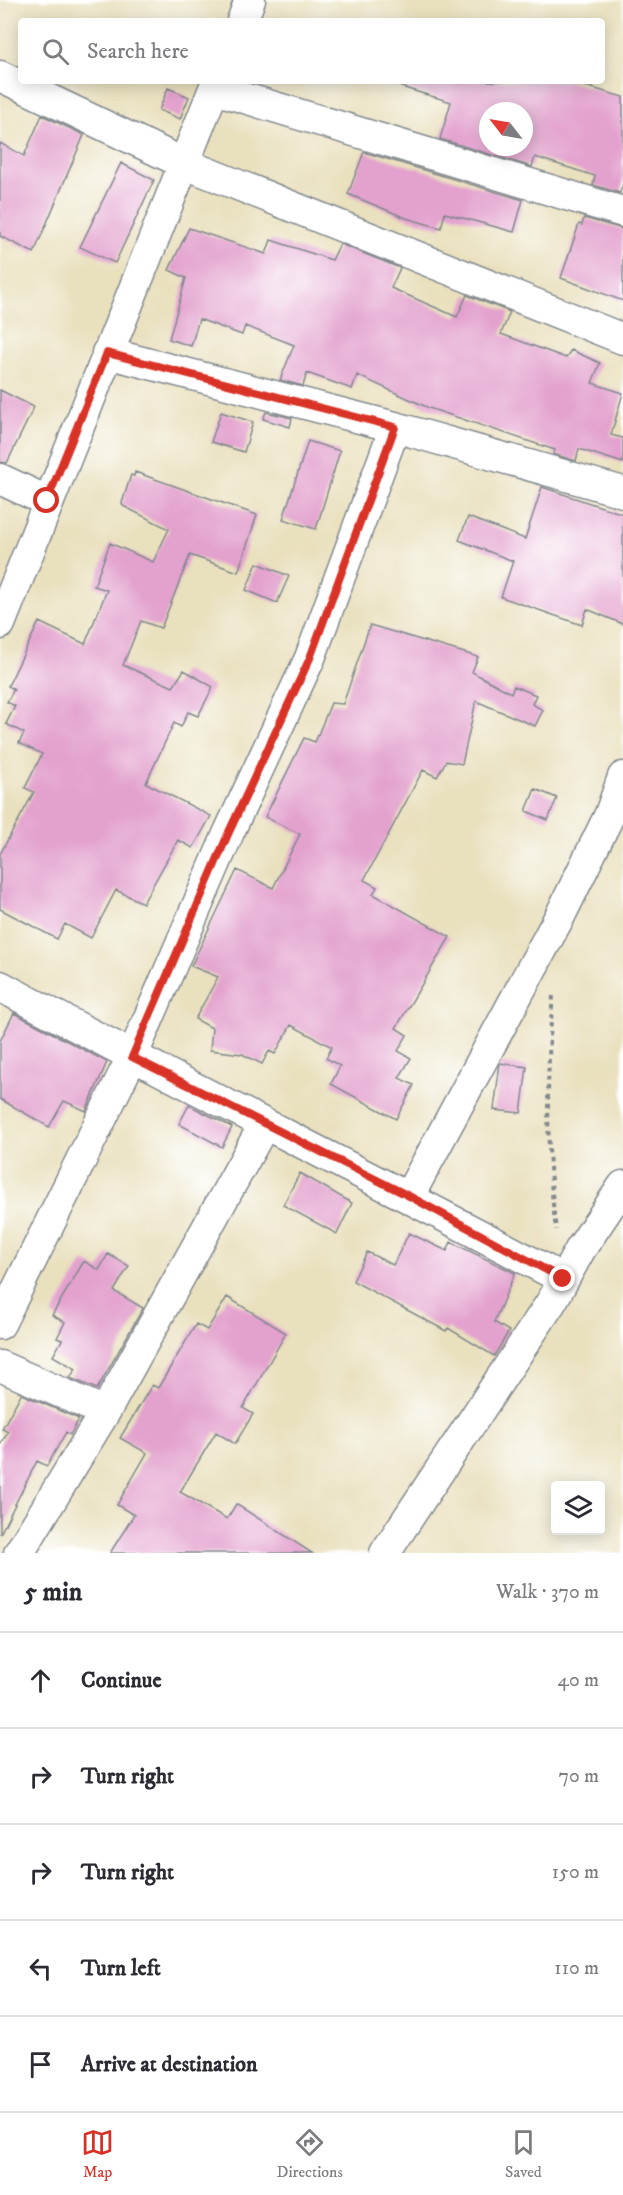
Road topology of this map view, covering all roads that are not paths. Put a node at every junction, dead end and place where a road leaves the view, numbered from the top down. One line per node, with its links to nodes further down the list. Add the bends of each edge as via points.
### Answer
1 (250, 0): 2 (street)
2 (243, 18)
3 (0, 76): 5 (street)
4 (215, 86): 5 (street); 6 (street)
5 (183, 164): 7 (street); 8 (street)
6 (623, 212)
7 (623, 339)
8 (107, 353): 9 (street); 12 (street)
9 (395, 427): 11 (street); 16 (street, via 310,658 229,832)
10 (0, 479): 12 (street)
11 (623, 492)
12 (47, 501): 13 (street)
13 (0, 624)
14 (623, 777): 19 (street, via 610,814 560,916)
15 (0, 986): 16 (street)
16 (132, 1057): 17 (street); 21 (street)
17 (264, 1125): 19 (street); 23 (street)
18 (623, 1186): 20 (street)
19 (409, 1196): 20 (street)
20 (563, 1279): 25 (street, via 552,1302)
21 (0, 1324)
22 (0, 1366): 23 (street)
23 (105, 1412): 24 (street)
24 (19, 1553)
25 (385, 1553)

